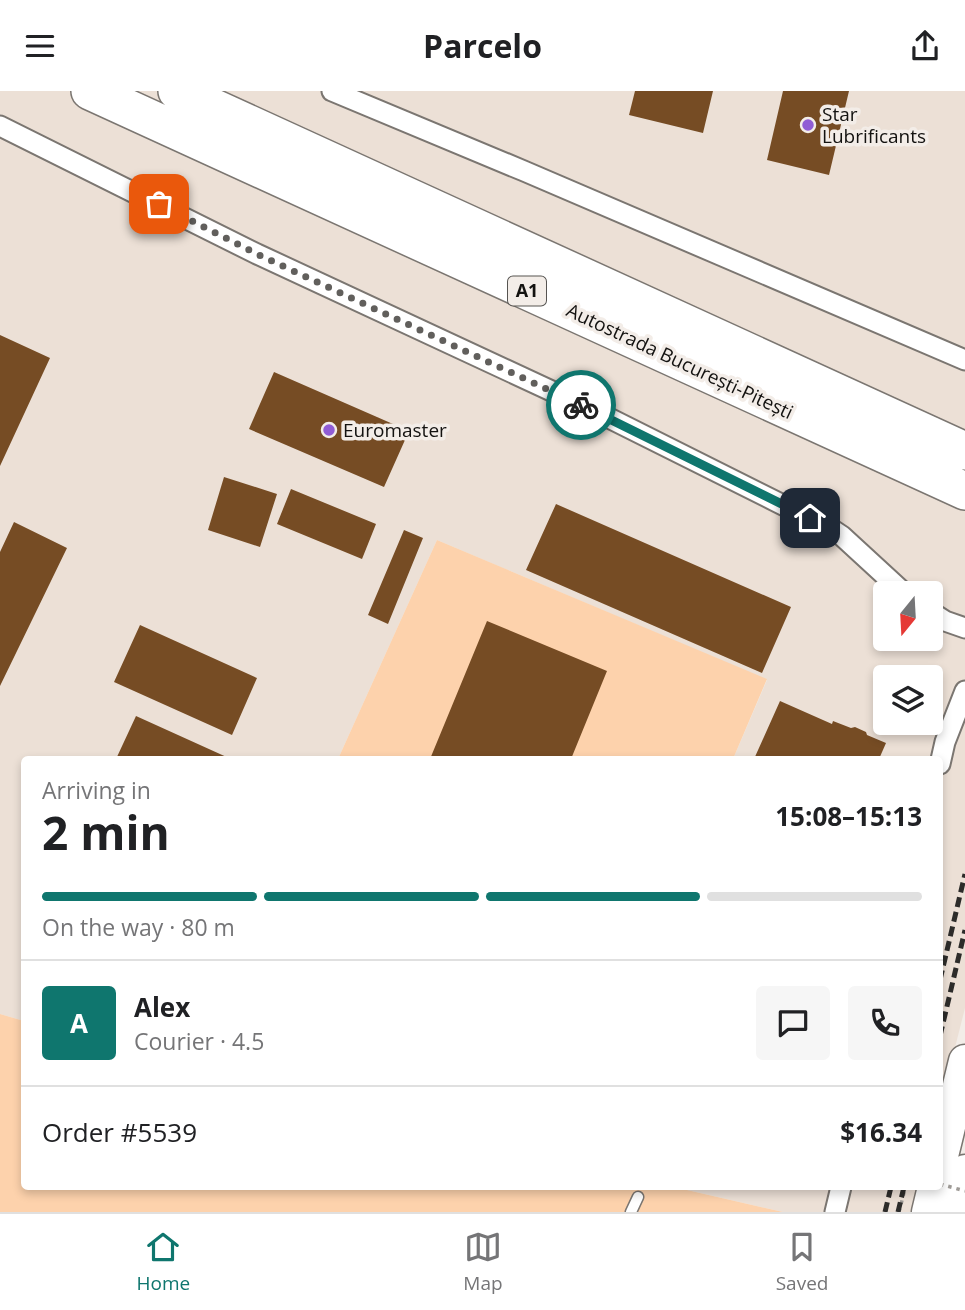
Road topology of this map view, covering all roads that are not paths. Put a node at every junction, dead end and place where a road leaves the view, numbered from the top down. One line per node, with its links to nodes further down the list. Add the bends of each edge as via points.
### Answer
1 (90, 91): 7 (highway, Autostrada București-Pitești / A1)
2 (177, 91): 6 (highway, Autostrada București-Pitești / A1)
3 (332, 91): 5 (street)
4 (0, 127): 8 (street, via 833,530)
5 (965, 360)
6 (965, 451)
7 (964, 491)
8 (891, 581)
9 (943, 620): 10 (street)
10 (965, 628)
11 (965, 691): 12 (street)
12 (942, 756)
13 (965, 1061): 14 (main road)
14 (943, 1152)
15 (965, 1171): 22 (main road)
16 (840, 1190): 20 (street)
17 (933, 1190): 21 (main road)
18 (638, 1197): 19 (lane)
19 (631, 1212)
20 (835, 1212)
21 (928, 1212)
22 (956, 1212)

